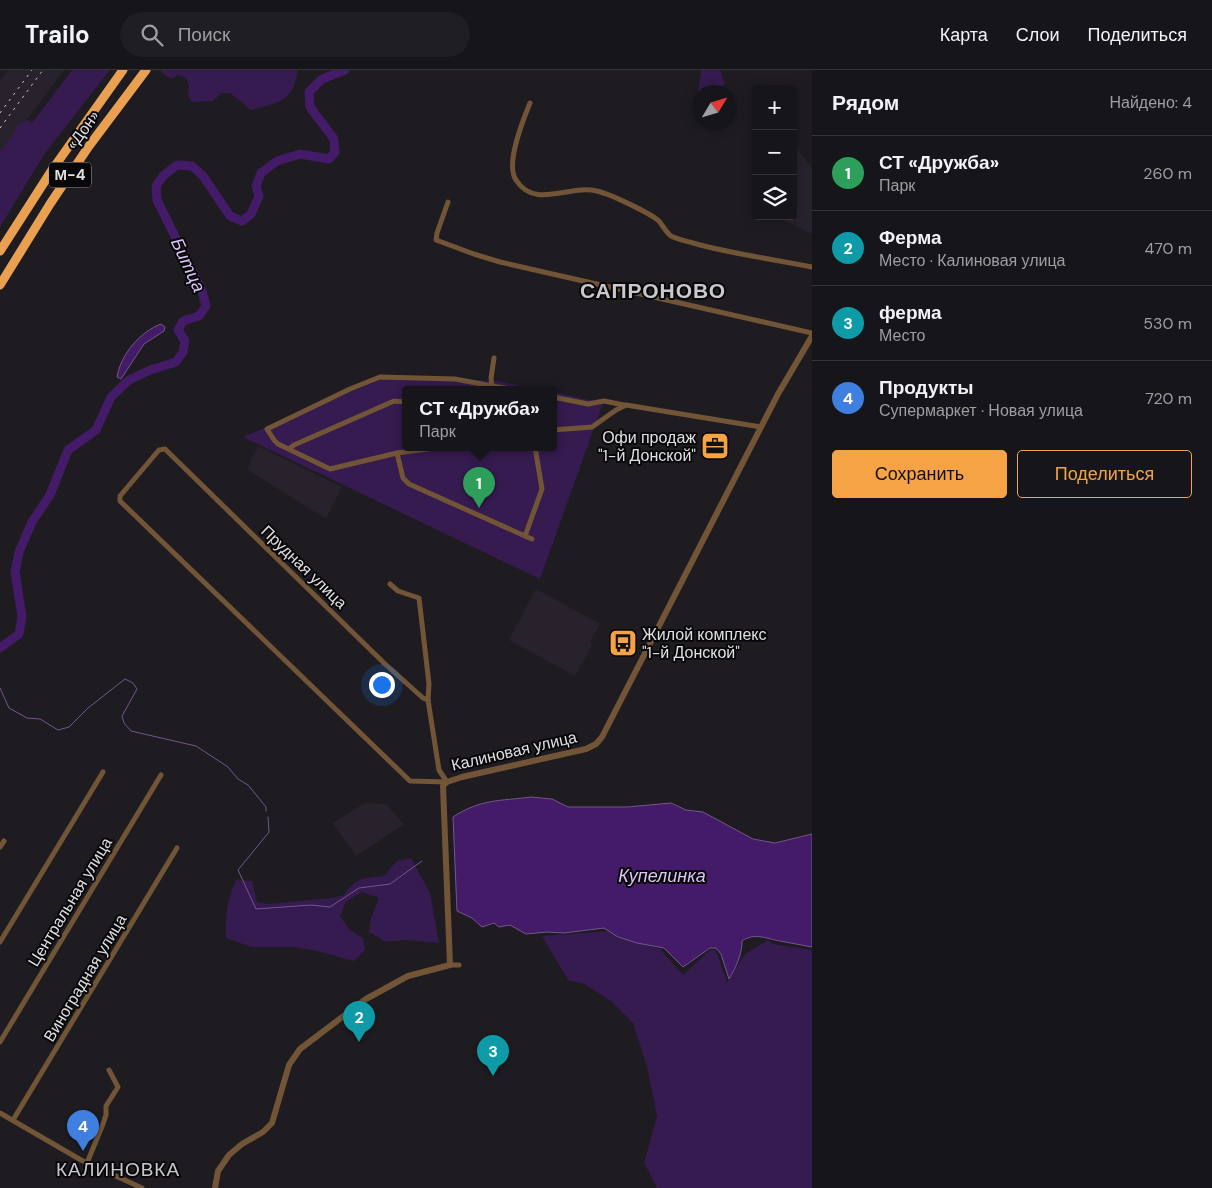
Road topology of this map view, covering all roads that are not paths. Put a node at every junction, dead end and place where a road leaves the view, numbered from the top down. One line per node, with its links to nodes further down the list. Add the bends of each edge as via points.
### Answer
1 (123, 70): 5 (highway, «Дон» / М-4, via 57,162)
2 (146, 70): 7 (highway, «Дон» / М-4, via 50,204)
3 (530, 104): 6 (street, via 517,136 513,165 515,178 529,193 539,196 584,190 606,194 658,220 671,236 711,248)
4 (448, 202): 8 (street, via 436,240 474,254)
5 (0, 251)
6 (812, 267)
7 (0, 285)
8 (812, 334): 14 (street, Калиновая улица)
9 (494, 358): 10 (street, via 490,378)
10 (492, 386): 16 (street, via 438,378 392,376 372,379 267,429 274,440)
11 (557, 398): 13 (street, via 588,404)
12 (402, 402): 16 (street, via 394,401)
13 (626, 405): 14 (street); 15 (street, via 592,427)
14 (761, 427): 26 (street, Калиновая улица, via 596,744)
15 (557, 430)
16 (289, 449): 19 (street, via 330,469)
17 (412, 451): 19 (street)
18 (536, 451): 20 (street, via 542,489)
19 (397, 453): 20 (street, via 403,478 409,484)
20 (525, 536): 21 (street)
21 (532, 539)
22 (390, 584): 23 (street, via 419,598)
23 (428, 700): 26 (street, via 439,770); 26 (street, Прудная улица, via 385,664 165,449 159,450 120,496 120,501 410,781)
24 (103, 772): 30 (street)
25 (161, 775): 33 (street, Центральная улица)
26 (446, 782): 31 (street, Калиновая улица, via 442,789)
27 (4, 841): 28 (street)
28 (0, 847)
29 (178, 848): 36 (street, Виноградная улица)
30 (0, 942)
31 (450, 965): 32 (street); 39 (street, via 408,976 366,999 300,1049 289,1065 272,1123 228,1154 218,1171)
32 (459, 965)
33 (0, 1042)
34 (109, 1070): 37 (street, via 118,1086 106,1106 103,1124)
35 (0, 1113): 36 (street)
36 (13, 1120): 37 (street)
37 (87, 1163): 38 (street)
38 (142, 1188)
39 (215, 1188)

